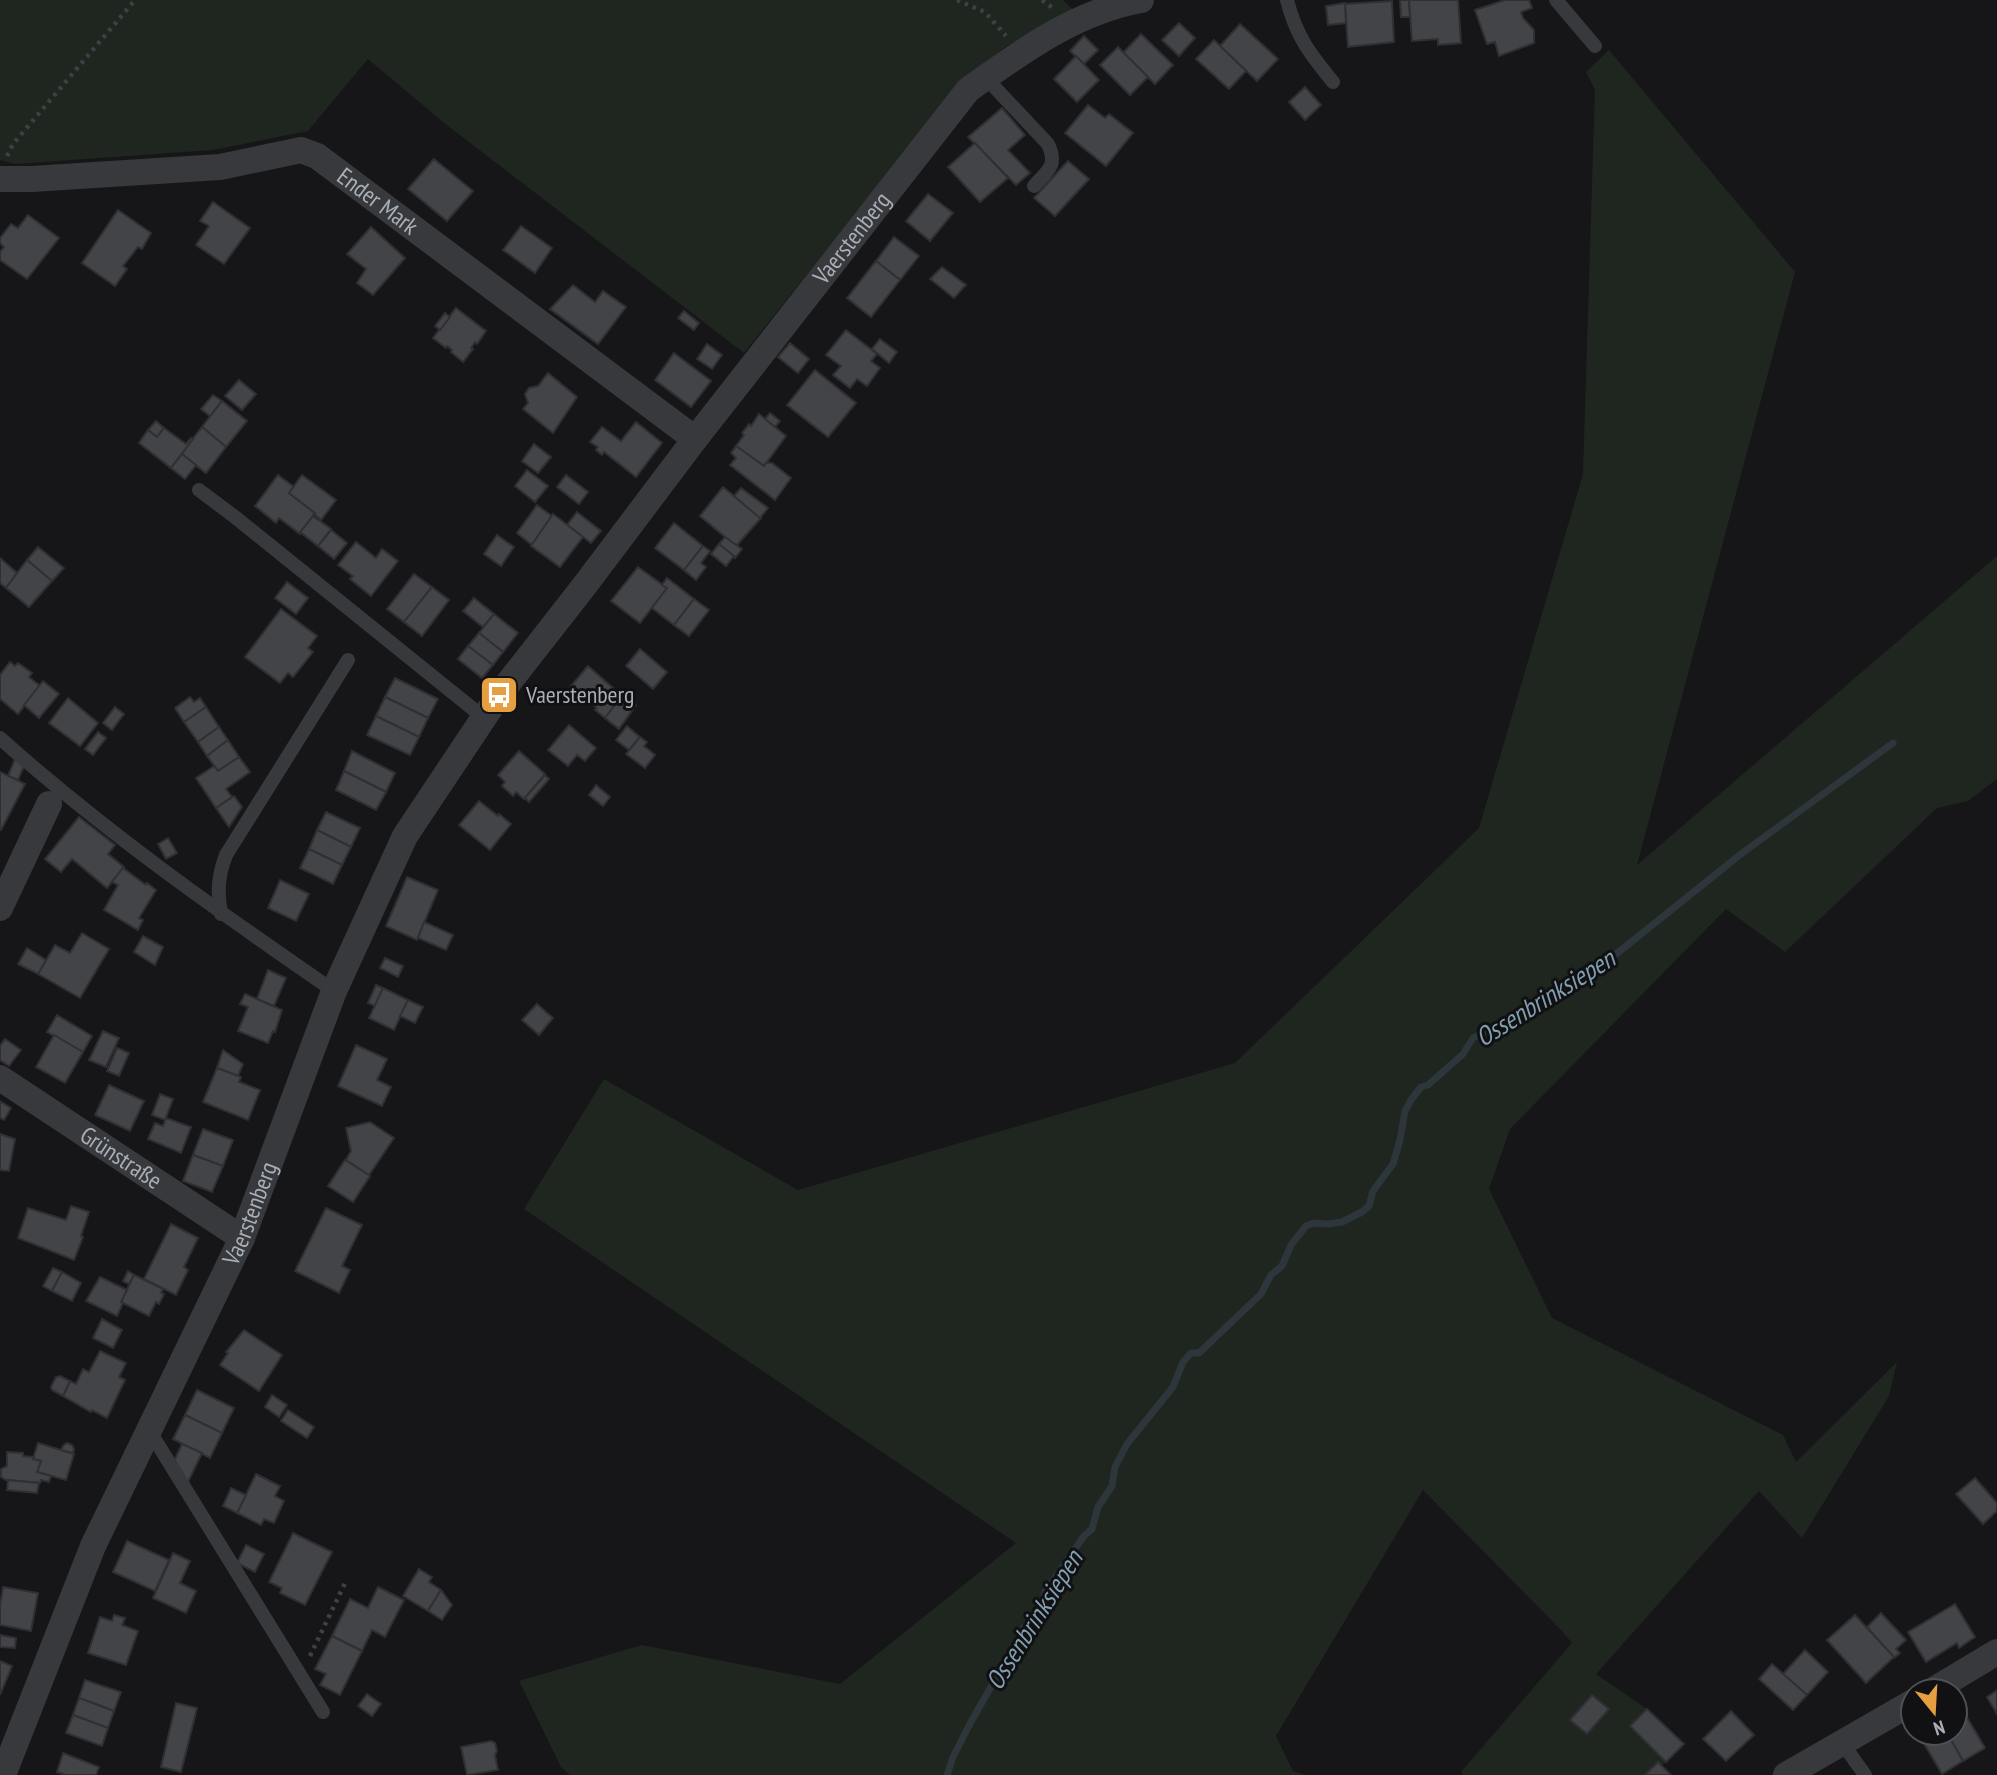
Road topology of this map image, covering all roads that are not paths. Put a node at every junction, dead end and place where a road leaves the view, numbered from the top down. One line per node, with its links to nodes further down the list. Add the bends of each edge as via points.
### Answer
1 (1140, 0): 5 (street, Vaerstenberg, via 1082,18 1020,52)
2 (1287, 0): 6 (lane, via 1300,38)
3 (1556, 0): 4 (lane)
4 (1595, 46)
5 (985, 78): 8 (lane, via 1054,156 1051,167); 9 (street, Vaerstenberg, via 968,90)
6 (1333, 82)
7 (3, 168): 9 (street, Ender Mark, via 32,179 220,167 301,150 317,156)
8 (1034, 186)
9 (695, 439): 12 (street, Vaerstenberg)
10 (199, 490): 12 (lane)
11 (348, 660): 16 (lane, via 226,855 217,893)
12 (484, 717): 17 (street, Vaerstenberg, via 405,836)
13 (0, 738): 16 (lane, via 55,788)
14 (49, 804): 15 (street)
15 (0, 908)
16 (221, 914): 17 (lane)
17 (334, 991): 19 (street, Vaerstenberg)
18 (0, 1078): 19 (street, Grünstraße)
19 (242, 1238): 20 (street, Vaerstenberg)
20 (149, 1430): 24 (lane); 26 (street, Vaerstenberg, via 93,1546)
21 (1997, 1652): 22 (street)
22 (1955, 1677)
23 (1899, 1710): 25 (street)
24 (323, 1713)
25 (1843, 1744): 27 (street); 28 (lane)
26 (3, 1775)
27 (1786, 1775)
28 (1865, 1775)

